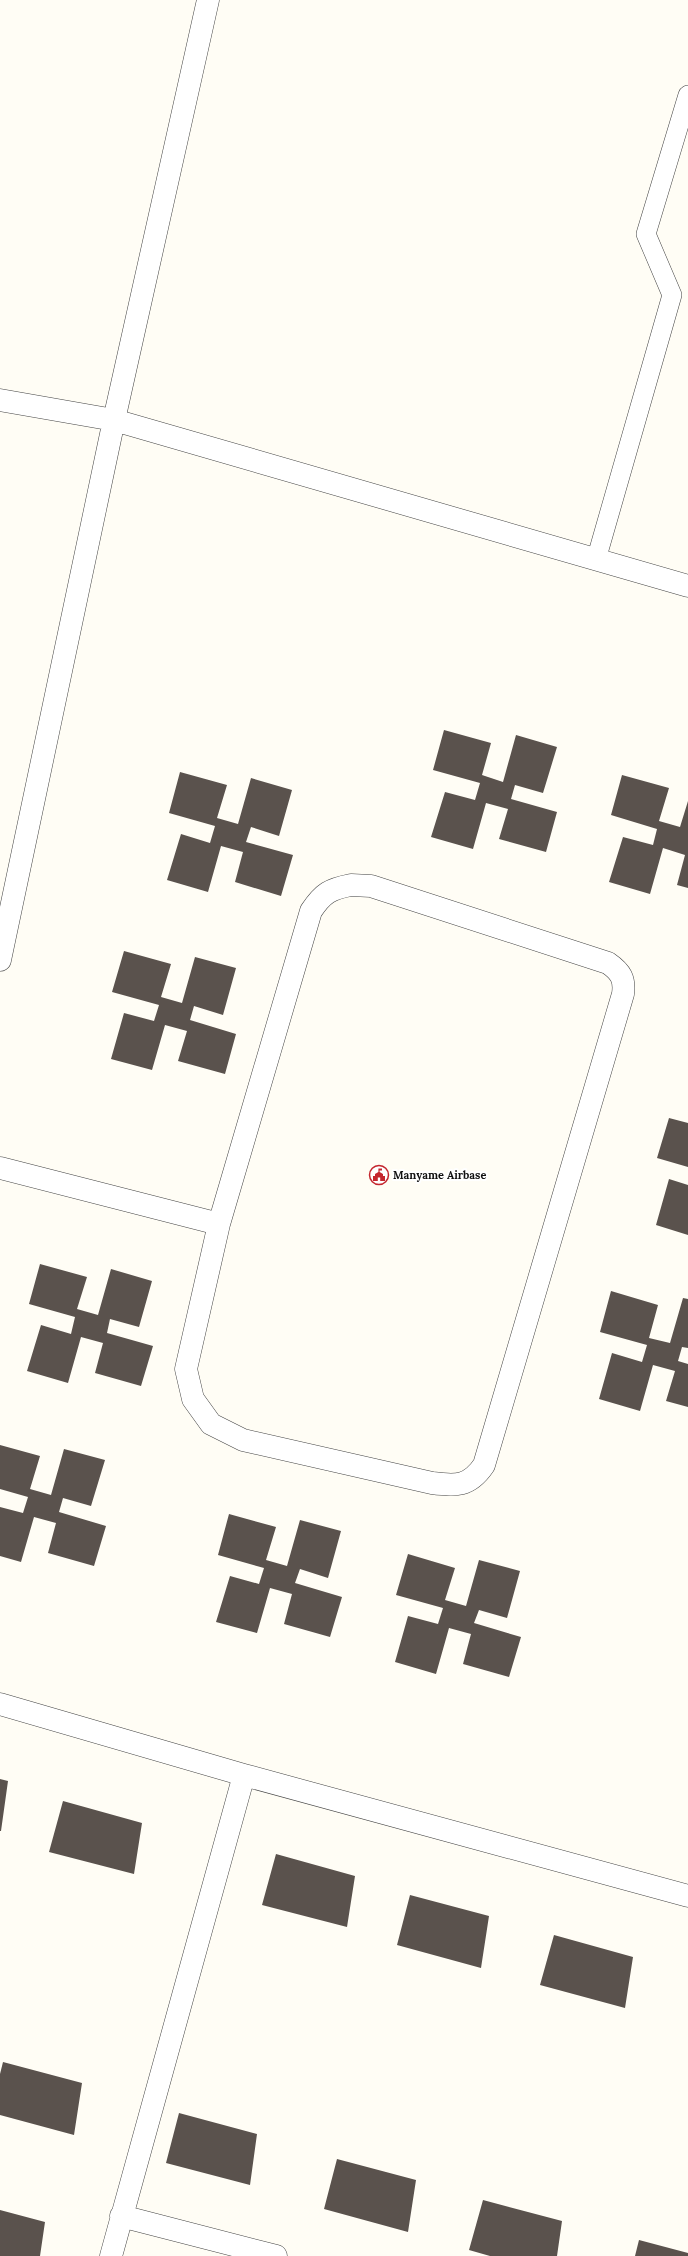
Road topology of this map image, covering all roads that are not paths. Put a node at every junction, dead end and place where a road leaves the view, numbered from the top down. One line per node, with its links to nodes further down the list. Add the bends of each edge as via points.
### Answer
1 (208, 0): 4 (street)
2 (688, 96): 5 (lane, via 646,234 672,295)
3 (0, 400): 4 (street)
4 (114, 420): 5 (street); 7 (street)
5 (596, 560): 6 (street)
6 (688, 586)
7 (0, 960)
8 (0, 1168): 9 (street)
9 (219, 1224): 9 (street, via 186,1369 193,1400 211,1424 243,1440 432,1482 449,1485 465,1483 477,1474 486,1457 623,994 624,983 619,971 608,964 371,886 351,885 332,889 311,911)
10 (0, 1704): 11 (street)
11 (244, 1775): 12 (street); 13 (street)
12 (688, 1896)
13 (121, 2216): 14 (street); 15 (street)
14 (111, 2256)
15 (276, 2256)

